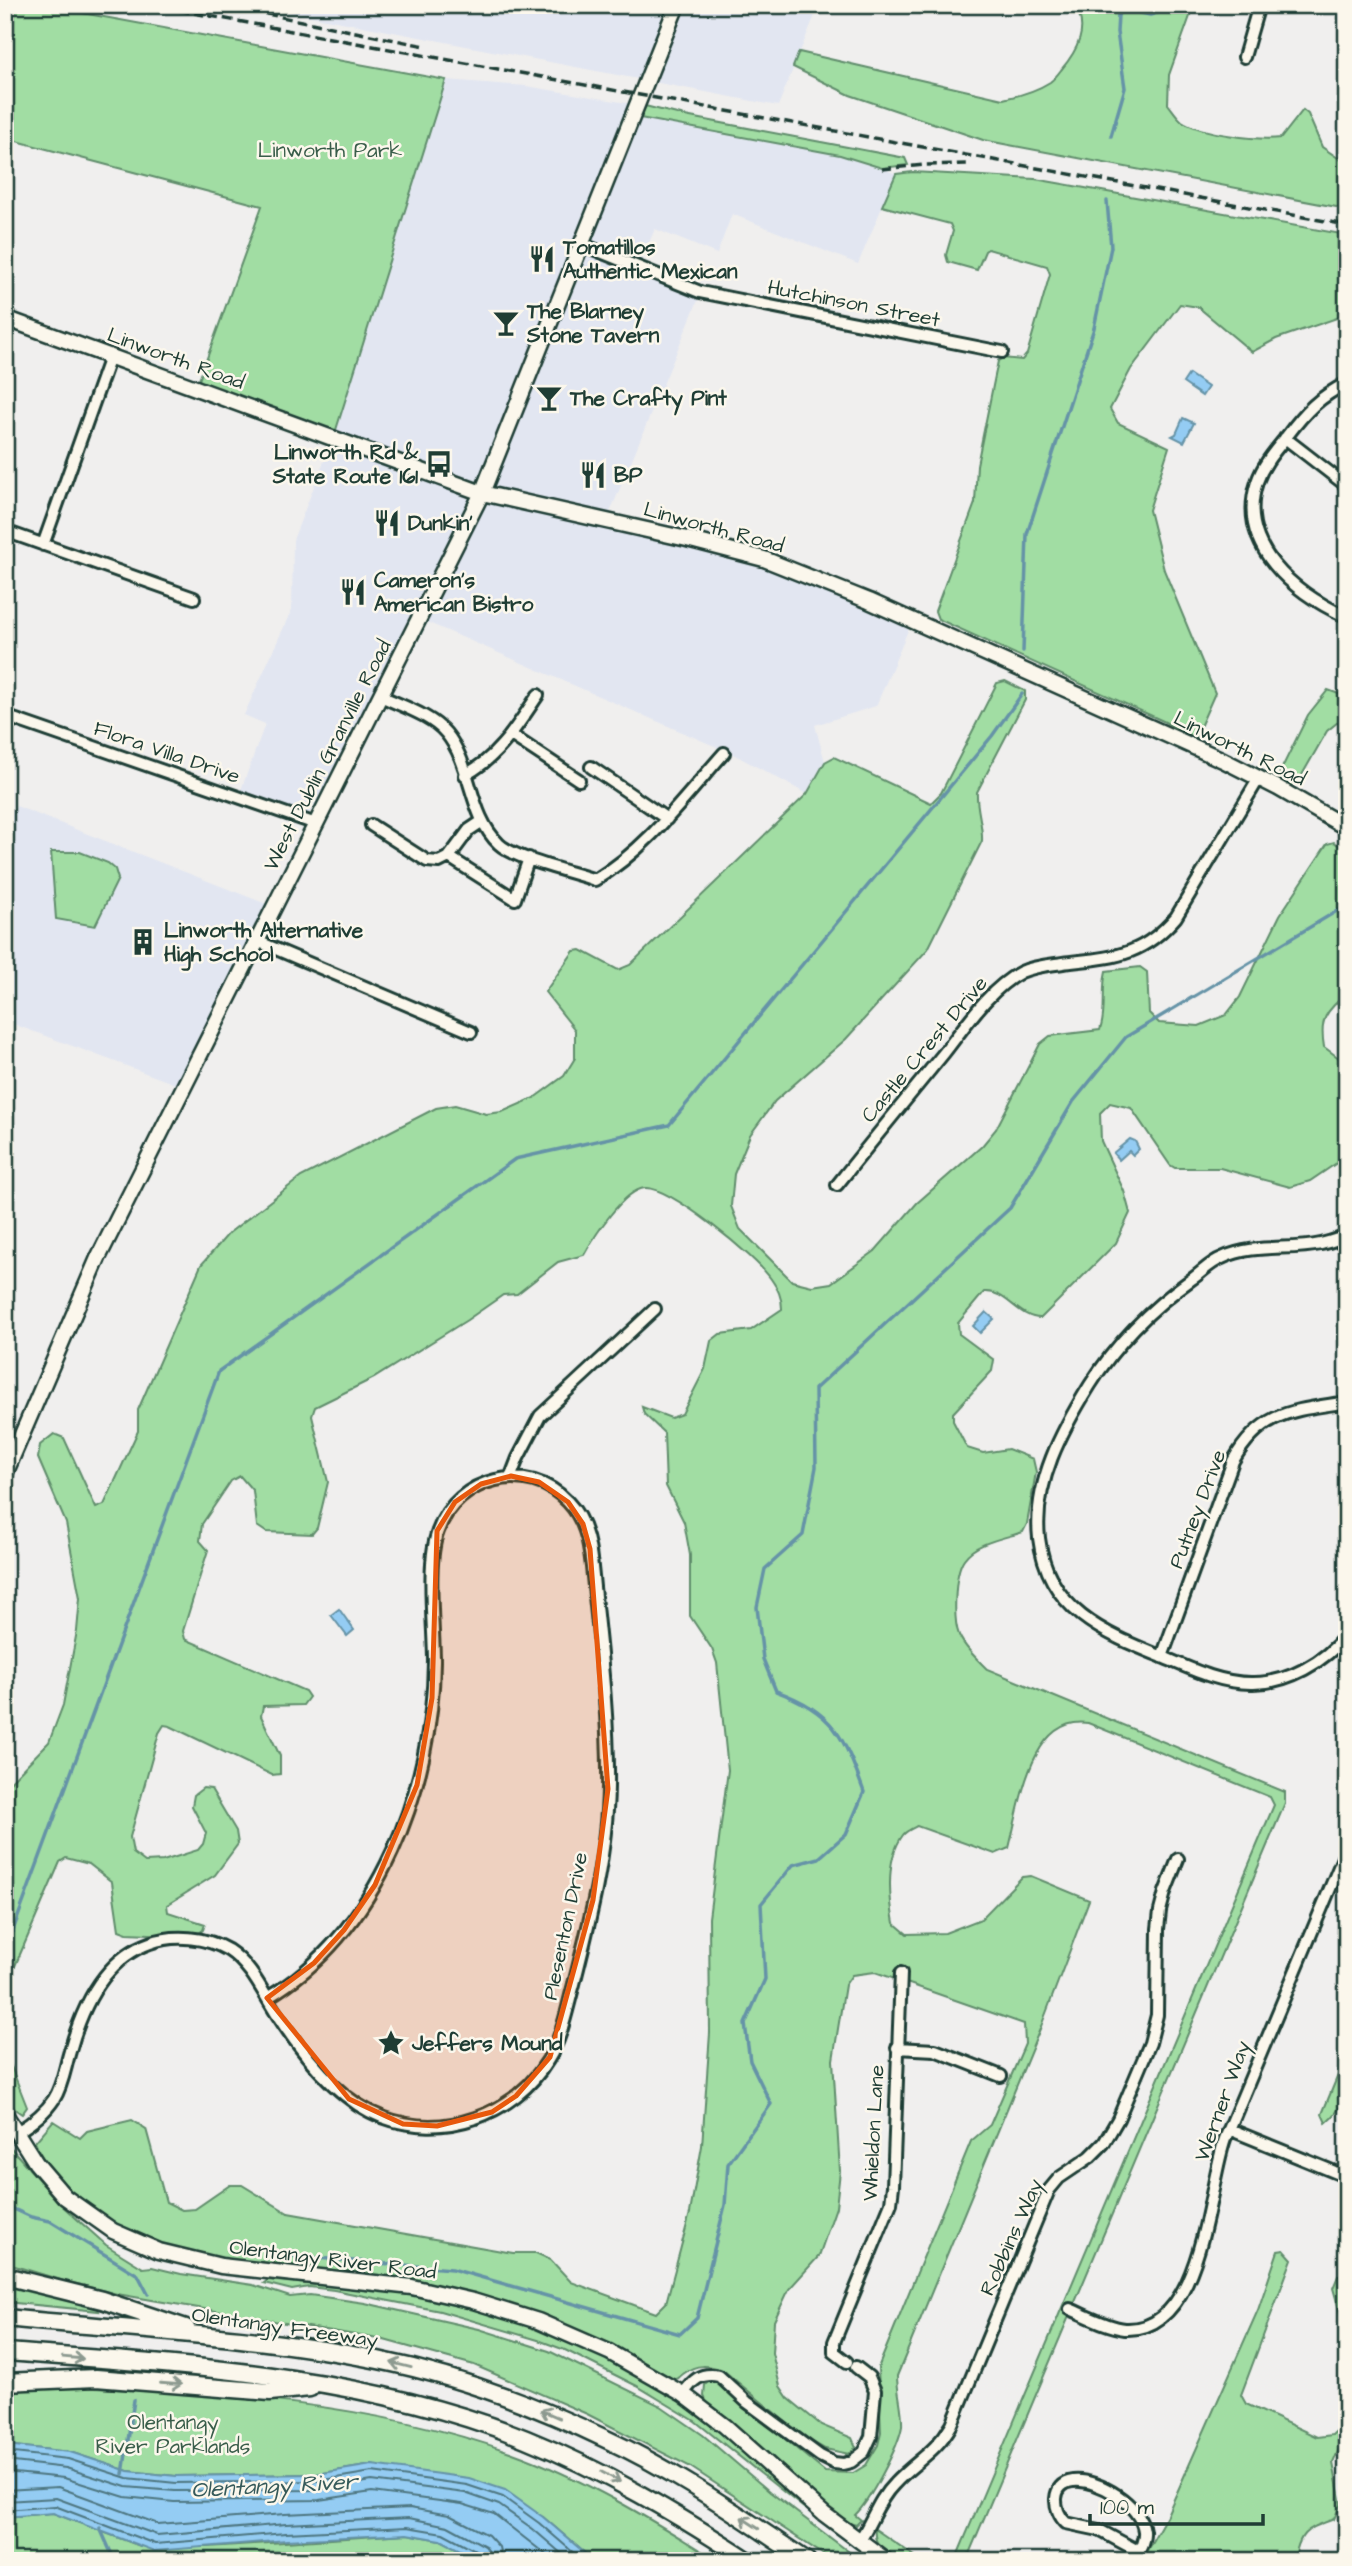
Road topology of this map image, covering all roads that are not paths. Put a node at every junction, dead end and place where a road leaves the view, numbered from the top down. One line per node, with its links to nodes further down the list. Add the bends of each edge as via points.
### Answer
1 (677, 5): 4 (main road, West Dublin Granville Road)
2 (1259, 5): 3 (street)
3 (1244, 57)
4 (582, 244): 6 (street, Hutchinson Street, via 700,292); 11 (main road, West Dublin Granville Road)
5 (5, 318): 7 (main road, Linworth Road)
6 (1002, 352)
7 (110, 357): 11 (main road, Linworth Road); 13 (street)
8 (1347, 383): 9 (street, via 1305,412)
9 (1285, 438): 10 (street); 15 (street, via 1258,481 1252,513 1255,528 1276,569 1311,597)
10 (1347, 486)
11 (482, 493): 17 (main road, West Dublin Granville Road); 23 (main road, Linworth Road, via 764,559 869,601)
12 (5, 531): 13 (street)
13 (43, 545): 14 (street)
14 (194, 598)
15 (1347, 617)
16 (538, 695): 19 (street)
17 (381, 696): 22 (street, via 446,733); 27 (main road, West Dublin Granville Road)
18 (5, 716): 27 (street, Flora Villa Drive)
19 (511, 735): 22 (street, via 491,759); 24 (street)
20 (724, 754): 25 (street)
21 (591, 767): 25 (street)
22 (465, 775): 26 (street)
23 (1259, 778): 29 (main road, Linworth Road); 34 (street, Castle Crest Drive, via 1162,933 1123,955 1040,966 1004,983)
24 (579, 780)
25 (667, 819): 31 (street, via 595,880)
26 (481, 822): 30 (street); 31 (street, via 501,846)
27 (316, 824): 32 (main road, West Dublin Granville Road)
28 (371, 825): 30 (street, via 427,861)
29 (1347, 828)
30 (449, 857): 31 (street, via 515,899)
31 (529, 858)
32 (257, 941): 33 (street); 38 (main road, West Dublin Granville Road, via 98,1258)
33 (471, 1032)
34 (836, 1185)
35 (1347, 1236): 41 (street, via 1320,1244 1236,1252 1160,1301 1094,1379 1053,1457 1038,1509 1041,1547 1057,1586 1074,1609 1098,1629)
36 (655, 1309): 39 (street, via 540,1416)
37 (1347, 1402): 41 (street, Putney Drive, via 1277,1416 1244,1442 1233,1461)
38 (5, 1474)
39 (511, 1476): 45 (street, via 481,1484 456,1502 438,1531 428,1736 398,1838 375,1885 344,1930 314,1963); 45 (street, Plesenton Drive, via 546,1486 568,1502 583,1524 590,1549 603,1689 608,1788 601,1858 578,1968 550,2057 535,2078 492,2112 463,2123 403,2124 349,2099 326,2078)
40 (1347, 1634): 41 (street, via 1310,1666 1270,1681 1215,1678)
41 (1163, 1657)
42 (1347, 1847): 49 (street, Werner Way)
43 (1178, 1859): 60 (street, Robbins Way, via 1164,1892 1158,1928 1155,2025 1118,2119 1104,2143 1049,2190 953,2424 929,2455 884,2495)
44 (901, 1973): 46 (street, Whieldon Lane)
45 (267, 1997): 50 (street, Plesenton Drive, via 252,1973 229,1951 202,1940 151,1942 124,1956 91,1996 53,2100)
46 (897, 2048): 47 (street, via 935,2050); 59 (street, Whieldon Lane, via 891,2203 834,2342 834,2352 869,2377 875,2391 864,2452 843,2464 820,2456 719,2376 701,2375)
47 (1001, 2076)
48 (5, 2114): 50 (main road, Olentangy River Road)
49 (1229, 2129): 51 (street); 53 (street, Werner Way, via 1199,2253 1172,2306 1160,2318 1123,2329)
50 (18, 2132): 59 (main road, Olentangy River Road, via 36,2163 65,2197 113,2231 159,2251 220,2266 411,2287 473,2301 538,2320 608,2352)
51 (1347, 2177)
52 (5, 2276): 55 (highway, via 102,2300)
53 (1070, 2309)
54 (5, 2318): 55 (highway, Olentangy Freeway)
55 (212, 2336): 63 (highway, Olentangy Freeway, one-way to 55, via 670,2473 610,2440 537,2409 380,2360)
56 (5, 2352): 58 (highway, one-way to 58, via 232,2371)
57 (5, 2382): 58 (highway, one-way to 58, via 96,2378 278,2392)
58 (326, 2385): 62 (highway, one-way to 62, via 457,2415 525,2438 596,2469)
59 (682, 2394): 60 (main road, Olentangy River Road)
60 (859, 2541): 64 (main road, Olentangy River Road)
61 (1136, 2556): 61 (street, via 1143,2526 1122,2499 1083,2481 1061,2488 1055,2507 1066,2523 1100,2530)
62 (749, 2561)
63 (807, 2561)
64 (887, 2561)

